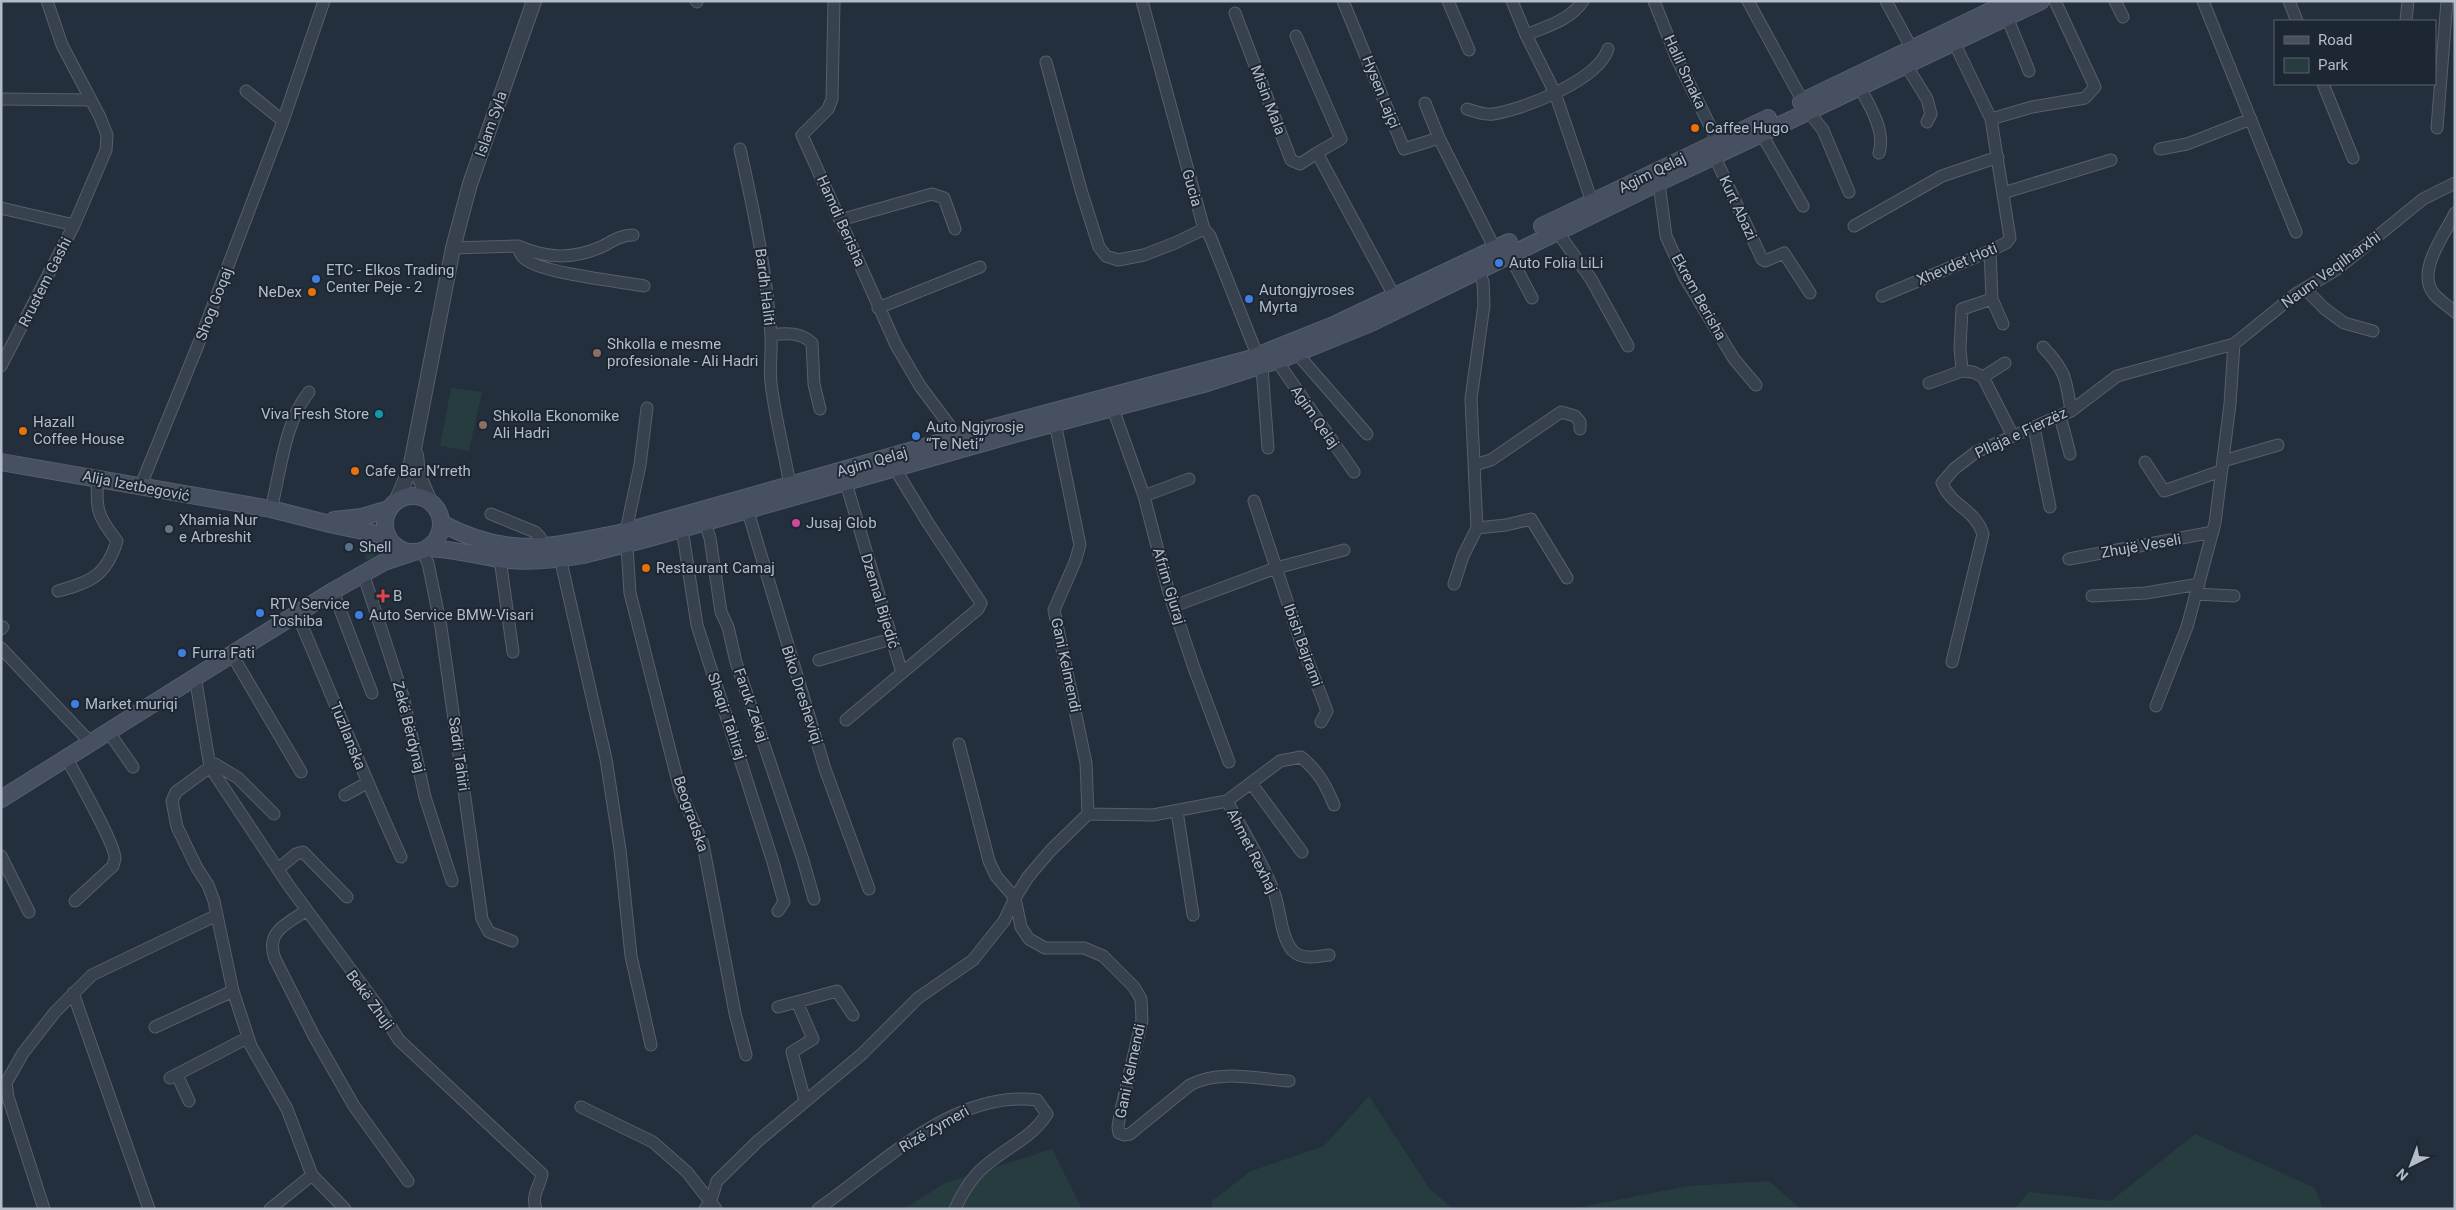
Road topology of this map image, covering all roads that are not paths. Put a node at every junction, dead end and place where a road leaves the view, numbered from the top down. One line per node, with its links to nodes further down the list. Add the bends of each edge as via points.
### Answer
1 (47, 1): 40 (street, Rrustem Gashi, via 62,45)
2 (324, 1): 46 (street, Shog Goqaj)
3 (534, 1): 76 (street, Islam Syla, via 470,184)
4 (834, 1): 67 (street, Hamdi Berisha, via 832,99 828,109 802,135)
5 (1142, 1): 72 (street, Gucia)
6 (1343, 1): 50 (street, Hysen Lajçi, via 1404,149)
7 (1448, 1): 31 (street)
8 (1512, 1): 26 (street)
9 (1583, 1): 26 (street, via 1576,12 1563,20)
10 (1654, 1): 51 (street, Halil Smaka)
11 (1748, 1): 42 (street)
12 (1886, 1): 30 (street)
13 (2011, 1): 28 (main road, Agim Qelaj)
14 (2041, 1): 22 (main road, Agim Qelaj)
15 (2055, 1): 45 (street, via 2095,87 2085,98 2032,107)
16 (2114, 1): 23 (street)
17 (2203, 1): 44 (street)
18 (2289, 1): 24 (street)
19 (2408, 1): 25 (street)
20 (2447, 1): 48 (street)
21 (1235, 13): 54 (street, Misin Mala, via 1291,160 1300,164)
22 (2007, 17): 28 (main road, Agim Qelaj); 34 (street)
23 (2122, 17)
24 (2297, 20)
25 (2406, 20)
26 (1526, 35): 38 (street)
27 (1296, 36): 54 (street, Misin Mala, via 1341,139)
28 (1951, 37): 30 (main road, Agim Qelaj); 33 (main road, Agim Qelaj); 45 (street, Xhevdet Hoti)
29 (1608, 49): 38 (street, via 1605,57 1587,76)
30 (1912, 49): 42 (main road, Agim Qelaj)
31 (1469, 50)
32 (1046, 62): 72 (street, via 1084,199 1099,247 1106,256 1118,260 1144,255)
33 (1906, 65): 36 (main road, Agim Qelaj); 47 (street, via 1927,99 1930,114)
34 (2029, 71)
35 (2323, 85): 57 (street)
36 (1860, 88): 42 (main road, Agim Qelaj); 55 (street, via 1880,133)
37 (246, 91): 46 (street)
38 (1555, 94): 43 (street, via 1493,114 1479,114); 65 (street)
39 (1, 100): 40 (street)
40 (90, 100): 68 (street, Rrustem Gashi, via 107,135 106,150)
41 (1425, 103): 50 (street)
42 (1805, 106): 49 (main road, Agim Qelaj); 51 (main road, Agim Qelaj); 61 (street, via 1823,130)
43 (1467, 109)
44 (2250, 118): 53 (street, via 2186,144); 73 (street)
45 (1991, 119): 56 (street, Xhevdet Hoti)
46 (283, 121): 130 (street, Shog Goqaj)
47 (1926, 122)
48 (2437, 128)
49 (1762, 133): 51 (main road, Agim Qelaj); 63 (street)
50 (1439, 138): 78 (street)
51 (1714, 148): 59 (main road, Agim Qelaj); 83 (street, Kurt Abazi, via 1762,259 1765,261 1784,252)
52 (740, 149): 92 (street, Bardh Haliti, via 759,241)
53 (2160, 149)
54 (1317, 153): 87 (street)
55 (1879, 153)
56 (1998, 157): 62 (street, Xhevdet Hoti); 69 (street, via 1942,176)
57 (2353, 158)
58 (2111, 160): 62 (street)
59 (1658, 177): 65 (main road, Agim Qelaj); 103 (street, Ekrem Berisha, via 1665,231 1685,278 1734,359)
60 (2455, 183): 82 (street, Naum Veqilharxhi, via 2423,199 2336,270)
61 (1849, 192)
62 (2003, 193): 77 (street, Xhevdet Hoti, via 2010,238)
63 (1803, 206)
64 (1, 208): 68 (street, Rrustem Gashi)
65 (1594, 208): 70 (main road, Agim Qelaj)
66 (2455, 213): 89 (street, via 2432,253 2429,275 2432,292)
67 (840, 220): 71 (street, via 932,194 944,198); 88 (street, Hamdi Berisha)
68 (74, 225): 99 (street, Rrustem Gashi)
69 (1854, 226)
70 (1554, 227): 78 (main road, Agim Qelaj); 94 (street, via 1591,279)
71 (955, 229)
72 (1204, 229): 97 (street, Gucia, via 1210,236)
73 (2296, 232)
74 (633, 235): 75 (street, via 623,235 585,252 556,257 538,255)
75 (518, 246): 76 (street); 81 (street, via 521,256 529,262)
76 (453, 248): 116 (street, Islam Syla)
77 (1990, 251): 84 (street, Xhevdet Hoti); 86 (street)
78 (1502, 252): 79 (main road, Agim Qelaj); 85 (street)
79 (1476, 265): 87 (main road, Agim Qelaj); 122 (street, via 1483,282 1484,305 1471,399)
80 (980, 267): 88 (street)
81 (644, 286)
82 (2305, 289): 91 (street, via 2324,309 2344,323); 93 (street, Naum Veqilharxhi)
83 (1810, 293)
84 (1882, 296)
85 (1532, 298)
86 (1992, 299): 90 (street); 100 (street, via 1962,309)
87 (1398, 302): 96 (main road, Agim Qelaj, via 1371,323)
88 (878, 308): 115 (street, Hamdi Berisha, via 912,375)
89 (2455, 312)
90 (2003, 324)
91 (2373, 331)
92 (771, 335): 107 (street, via 798,334 812,343 814,384); 129 (street, Bardh Haliti, via 771,382)
93 (2234, 344): 108 (street, Pllaja e Fierzëz, via 2117,376); 123 (street)
94 (1628, 346)
95 (2043, 347): 108 (street, via 2058,363 2066,378)
96 (1294, 348): 97 (main road, Agim Qelaj); 113 (street, Agim Qelaj)
97 (1265, 361): 105 (main road, Agim Qelaj); 118 (street); 125 (street, Agim Qelaj)
98 (2006, 364): 101 (street)
99 (1, 366)
100 (1962, 370): 101 (street); 102 (street)
101 (1983, 377): 114 (street)
102 (1929, 383)
103 (1756, 385)
104 (309, 392): 137 (street, via 297,407)
105 (1110, 403): 110 (main road, Agim Qelaj); 131 (street, Afrim Gjuraj)
106 (647, 408): 146 (street, via 640,465)
107 (820, 409)
108 (2071, 411): 109 (street, Pllaja e Fierzëz)
109 (2060, 416): 111 (street, Pllaja e Fierzëz); 119 (street)
110 (1054, 418): 115 (main road, Agim Qelaj); 191 (street, Gani Kelmendi, via 1080,545 1076,562 1054,610 1086,763)
111 (2034, 426): 114 (street, Pllaja e Fierzëz); 136 (street)
112 (1580, 429): 122 (street, via 1580,422 1575,416 1561,412 1491,460)
113 (1367, 434)
114 (2013, 436): 168 (street, Pllaja e Fierzëz, via 1976,452 1942,483 1947,495 1979,521 1983,534)
115 (962, 443): 124 (main road, Agim Qelaj); 126 (main road, Agim Qelaj)
116 (415, 444): 133 (street, Islam Syla, via 418,474); 135 (street, Islam Syla, via 410,469)
117 (2278, 445): 123 (street)
118 (1268, 448)
119 (2070, 454)
120 (1, 462): 127 (main road, Alija Izetbegović)
121 (2145, 462): 123 (street, via 2164,491)
122 (1474, 465): 143 (street)
123 (2222, 466): 144 (street)
124 (896, 467): 126 (main road, Agim Qelaj); 169 (street, Agim Qelaj, via 928,523 981,603 978,609)
125 (1354, 472)
126 (844, 476): 129 (main road, Agim Qelaj); 134 (main road, Agim Qelaj); 163 (street, Dzemal Bijedić)
127 (98, 478): 130 (main road, Alija Izetbegović); 157 (street, via 96,505 117,541 114,551 94,579)
128 (1190, 479): 131 (street)
129 (790, 484): 134 (main road, Agim Qelaj)
130 (141, 486): 137 (main road, Alija Izetbegović)
131 (1144, 496): 161 (street, Afrim Gjuraj)
132 (1254, 501): 152 (street, Ibish Bajrami)
133 (430, 502): 135 (main road, via 413,496); 142 (main road, via 439,515)
134 (745, 503): 139 (main road, Agim Qelaj); 197 (street, Biko Dresheviqi, via 825,769)
135 (393, 505): 140 (main road, Alija Izetbegović, via 362,517); 145 (main road, via 385,517)
136 (2050, 507)
137 (271, 509): 140 (main road, Alija Izetbegović)
138 (491, 514): 149 (street, via 535,532)
139 (703, 516): 141 (main road, Agim Qelaj); 200 (street, Faruk Zekaj, via 710,538 721,612)
140 (319, 520): 145 (main road, Alija Izetbegović)
141 (681, 522): 146 (main road, Agim Qelaj); 203 (street, Shaqir Tahiraj, via 697,625 747,774 784,902)
142 (440, 523): 147 (main road, via 438,536); 149 (main road, Agim Qelaj, via 465,536 503,546)
143 (1477, 528): 154 (street, via 1531,518); 155 (street)
144 (2213, 532): 151 (street, Zhujë Veseli); 156 (street)
145 (388, 538): 147 (main road, via 398,548); 153 (main road, via 376,561)
146 (625, 538): 149 (main road, Agim Qelaj); 217 (street, Beogradska, via 630,594 680,790 703,844)
147 (421, 550): 150 (main road, Agim Qelaj, via 459,550); 153 (main road); 207 (street, Sadri Tahiri, via 428,563 441,627 482,919 489,932)
148 (1344, 550): 152 (street)
149 (553, 551): 150 (main road, Agim Qelaj, via 534,561); 216 (street, via 606,759 631,956)
150 (500, 559): 165 (street)
151 (2069, 559)
152 (1276, 568): 161 (street); 174 (street, Ibish Bajrami, via 1327,710)
153 (363, 573): 158 (main road); 196 (street, Zekë Bërdynaj, via 403,696 425,796)
154 (1567, 578)
155 (1454, 584)
156 (2197, 589): 159 (street); 160 (street); 172 (street, via 2187,627)
157 (58, 591)
158 (333, 591): 162 (main road); 171 (street, Zekë Bërdynaj)
159 (2092, 596)
160 (2234, 596)
161 (1174, 606): 179 (street, Afrim Gjuraj)
162 (297, 614): 166 (main road); 183 (street, Tuzllanska, via 348,730)
163 (891, 639): 167 (street); 169 (street, Dzemal Bijedić)
164 (1, 648): 176 (street)
165 (513, 652)
166 (231, 653): 170 (main road); 182 (street)
167 (819, 660)
168 (1952, 662)
169 (902, 673): 173 (street, Agim Qelaj)
170 (195, 676): 175 (main road); 181 (street, Bekë Zhuji)
171 (372, 693)
172 (2156, 706)
173 (846, 720)
174 (1321, 722)
175 (108, 731): 176 (main road); 180 (street)
176 (90, 742): 178 (main road)
177 (959, 744): 199 (street, Gani Kelmendi, via 989,861 996,876)
178 (66, 757): 186 (main road); 201 (street, via 101,824 115,859 112,866)
179 (1229, 762)
180 (132, 767)
181 (210, 767): 190 (street, via 215,764 238,778); 195 (street, Bekë Zhuji); 205 (street, via 176,792 172,801 177,827 208,885)
182 (301, 772)
183 (366, 783): 185 (street); 194 (street, Tuzllanska)
184 (1251, 784): 187 (street, Ahmet Rexhaj); 188 (street, Ahmet Rexhaj, via 1280,761 1301,757 1327,786); 192 (street)
185 (345, 795)
186 (1, 799)
187 (1227, 801): 189 (street, Ahmet Rexhaj); 208 (street, Ahmet Rexhaj, via 1273,888 1286,937 1293,950 1312,958)
188 (1334, 805)
189 (1177, 811): 191 (street, Ahmet Rexhaj, via 1153,815); 206 (street)
190 (274, 814)
191 (1088, 814): 199 (street, via 1051,850)
192 (1302, 852)
193 (1, 856): 204 (street)
194 (401, 857)
195 (278, 869): 198 (street, via 303,852); 202 (street, Bekë Zhuji)
196 (452, 881)
197 (868, 889)
198 (347, 897)
199 (1015, 898): 218 (street, Gani Kelmendi, via 1021,927 1029,939 1045,948 1084,948 1103,956 1134,987 1141,999 1142,1020 1120,1114 1119,1132 1130,1134 1200,1080 1215,1076); 221 (street, via 1004,921 973,960 918,998 862,1054)
200 (814, 899)
201 (75, 901)
202 (306, 911): 225 (street, via 274,936 271,949 314,1036 354,1106); 231 (street, Bekë Zhuji, via 377,1005 399,1040 542,1174 535,1191 533,1203)
203 (778, 911)
204 (29, 912)
205 (217, 915): 209 (street); 210 (street, via 103,968)
206 (1193, 915)
207 (512, 941)
208 (1329, 954)
209 (233, 990): 214 (street); 215 (street)
210 (73, 993): 219 (street, via 23,1053); 228 (street)
211 (797, 1002): 212 (street); 213 (street, via 837,991); 221 (street, via 813,1039 792,1052)
212 (778, 1007)
213 (854, 1015)
214 (155, 1027)
215 (248, 1038): 220 (street, via 174,1076); 224 (street, via 288,1109)
216 (652, 1045)
217 (746, 1055)
218 (1289, 1081)
219 (6, 1083): 222 (street); 227 (street)
220 (189, 1101)
221 (805, 1101): 226 (street, via 717,1181)
222 (1, 1102)
223 (582, 1107): 226 (street, via 652,1142 687,1172)
224 (312, 1175): 229 (street); 230 (street)
225 (408, 1181)
226 (711, 1206)
227 (44, 1209)
228 (149, 1209)
229 (270, 1209)
230 (345, 1209)
231 (536, 1209)
232 (818, 1209): 233 (street, Rizë Zymeri, via 900,1148 967,1108 1015,1097 1036,1100 1047,1114 1040,1124 982,1168)
233 (955, 1209)

